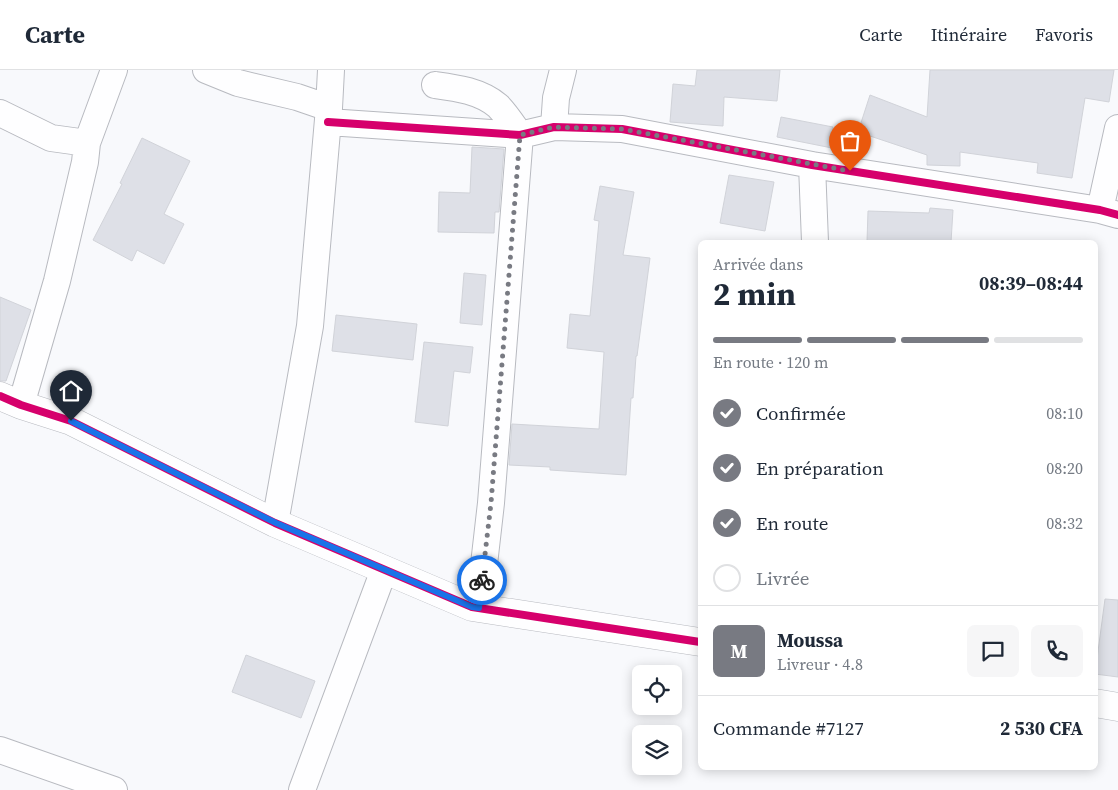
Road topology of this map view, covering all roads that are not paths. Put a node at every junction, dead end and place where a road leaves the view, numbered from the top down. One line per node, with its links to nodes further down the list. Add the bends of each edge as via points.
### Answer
1 (114, 70): 11 (street)
2 (206, 70): 7 (street, via 238,83 297,97)
3 (331, 70): 7 (street)
4 (563, 70): 8 (street, via 556,98)
5 (435, 85): 10 (street, via 464,89 488,98)
6 (0, 112): 11 (street, via 51,138)
7 (329, 115): 10 (street); 16 (street, via 310,326)
8 (554, 127): 10 (street); 12 (street, via 622,129)
9 (1118, 128): 13 (street)
10 (520, 135): 18 (street, via 491,503)
11 (87, 143): 15 (street, via 57,281)
12 (812, 165): 13 (street); 14 (street)
13 (1109, 213)
14 (815, 240)
15 (10, 400): 16 (street, via 71,421)
16 (276, 523): 17 (street)
17 (384, 570): 18 (street); 24 (street)
18 (479, 608): 19 (street)
19 (698, 642)
20 (1098, 704): 21 (street)
21 (1118, 707)
22 (0, 750): 23 (street)
23 (114, 790)
24 (302, 790)

